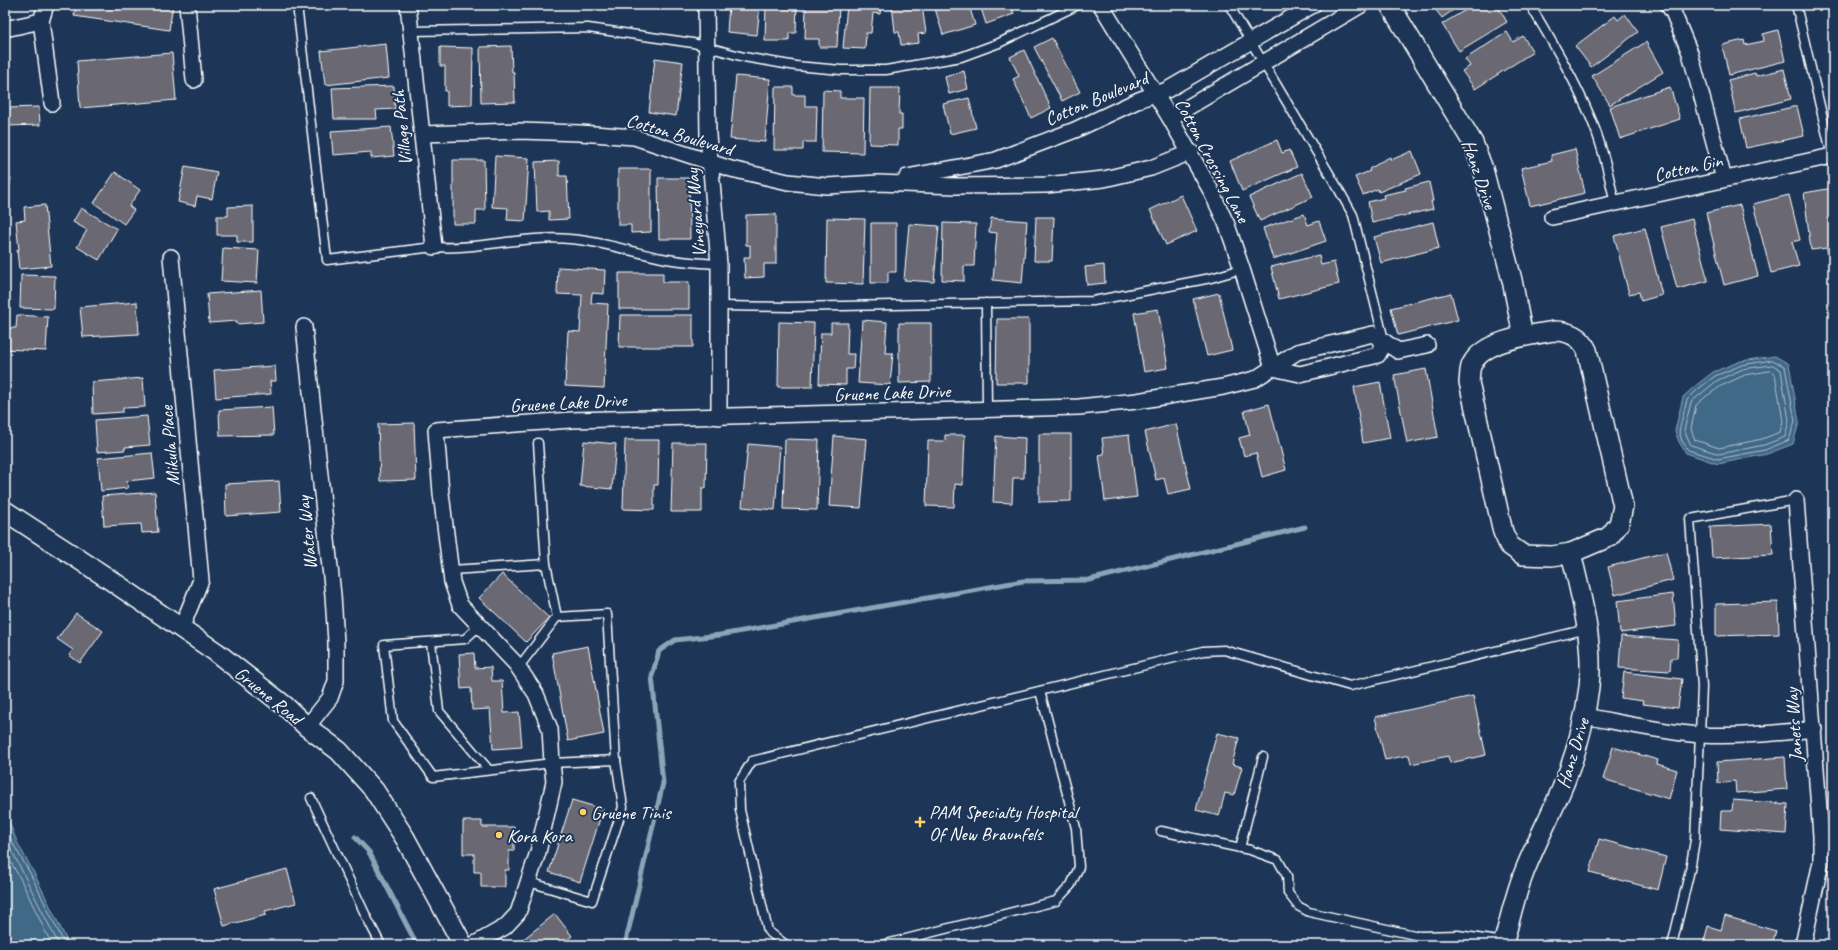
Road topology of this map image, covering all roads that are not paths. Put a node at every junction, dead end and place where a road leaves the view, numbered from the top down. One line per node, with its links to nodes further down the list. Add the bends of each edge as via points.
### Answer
1 (46, 5): 15 (street)
2 (187, 5): 21 (street)
3 (297, 5): 33 (lane, via 327,260)
4 (408, 5): 17 (street, Village Path)
5 (706, 5): 19 (street, Vineyard Way)
6 (1078, 5): 19 (lane, via 999,43 961,57 886,70 796,66 744,57)
7 (1101, 5): 22 (street, Cotton Crossing Lane)
8 (1229, 5): 18 (lane)
9 (1313, 5): 18 (street, Cotton Boulevard)
10 (1361, 5): 20 (street)
11 (1390, 5): 40 (street, Hanz Drive, via 1475,150 1483,169 1512,280)
12 (1530, 5): 31 (lane, via 1574,81 1593,123 1606,163)
13 (1668, 5): 29 (street, via 1690,52)
14 (1796, 5): 27 (lane)
15 (41, 21): 16 (street); 23 (street)
16 (5, 29)
17 (410, 31): 19 (lane, via 588,28 646,35); 25 (street, Village Path)
18 (1251, 41): 20 (lane); 22 (street, Cotton Boulevard, via 1167,90)
19 (707, 47): 28 (street, Vineyard Way)
20 (1265, 64): 24 (street); 41 (lane, via 1353,215)
21 (194, 80)
22 (1155, 94): 24 (street, Cotton Crossing Lane); 30 (street, Cotton Boulevard, via 1075,130 996,160)
23 (52, 104)
24 (1170, 118): 26 (street, Cotton Crossing Lane)
25 (422, 134): 28 (street, Cotton Boulevard, via 519,131 634,137); 33 (street, Village Path)
26 (1191, 152): 30 (street, Cotton Boulevard, via 1151,168 1104,179 1046,185 956,186); 36 (street, Cotton Crossing Lane, via 1227,225)
27 (1832, 156): 29 (street, Cotton Gin)
28 (710, 162): 30 (street, Cotton Boulevard, via 788,182 827,186); 35 (street, Vineyard Way)
29 (1724, 179): 31 (street, Cotton Gin)
30 (878, 183)
31 (1615, 204): 32 (street, Cotton Gin)
32 (1552, 217)
33 (434, 247): 35 (lane, via 451,248 568,238 593,241 661,258)
34 (171, 256): 54 (street, Mikula Place, via 201,580)
35 (720, 264): 38 (street, Vineyard Way)
36 (1242, 269): 37 (lane, via 1211,278 1093,301); 43 (street, Cotton Crossing Lane)
37 (986, 303): 38 (lane); 44 (lane)
38 (719, 306): 45 (street, Vineyard Way)
39 (304, 327): 60 (street, Water Way, via 336,642 336,681 330,698)
40 (1523, 336): 49 (street, via 1564,331 1584,343 1623,506 1619,524 1610,537); 49 (street, via 1484,350 1478,355 1471,365 1469,382 1503,532 1509,545 1523,555 1552,556)
41 (1385, 342): 42 (street, Gruene Lake Drive, via 1398,351); 43 (street, Gruene Lake Drive, via 1373,334 1297,352); 43 (street, via 1378,355 1300,374)
42 (1427, 345)
43 (1273, 368): 44 (street, Gruene Lake Drive, via 1255,378 1223,387 1137,401 1079,407)
44 (987, 409): 45 (street, Gruene Lake Drive)
45 (719, 417): 51 (street, Gruene Lake Drive, via 571,420 436,430)
46 (538, 443): 50 (lane)
47 (1796, 500): 61 (street, Janets Way); 62 (lane, via 1690,519 1702,687)
48 (5, 511): 54 (street, Gruene Road)
49 (1571, 553): 55 (street, Hanz Drive)
50 (546, 564): 51 (lane); 52 (lane)
51 (451, 570): 53 (street, Gruene Lake Drive, via 452,582 460,605)
52 (557, 617): 57 (lane); 64 (lane, via 608,614)
53 (480, 625): 56 (lane, via 465,639); 57 (street, Gruene Lake Drive)
54 (181, 629): 60 (street, Gruene Road, via 268,692)
55 (1586, 629): 58 (lane, via 1350,686 1224,650 1203,651); 59 (street, Hanz Drive, via 1590,662)
56 (431, 642): 66 (lane, via 440,711); 66 (lane, via 384,645 394,721 433,777)
57 (518, 668): 65 (street, Gruene Lake Drive, via 536,694 550,729)
58 (1040, 691): 75 (lane, via 752,761 739,782 740,810 768,931); 76 (lane, via 1076,828 1079,867 1072,885 1056,901)
59 (1584, 716): 62 (street); 71 (street, Hanz Drive, via 1576,751 1565,781 1522,878)
60 (307, 727): 73 (street, Gruene Road, via 339,751 374,790 405,838)
61 (1814, 729): 62 (street, via 1750,735); 78 (street, Janets Way, via 1822,836 1821,862)
62 (1700, 735): 77 (lane, via 1695,840)
63 (1262, 757): 69 (lane)
64 (616, 760): 65 (lane); 70 (lane, via 623,807 592,901)
65 (552, 763): 66 (lane); 70 (street, Gruene Lake Drive, via 554,782)
66 (489, 770)
67 (311, 798): 72 (lane)
68 (1161, 831): 69 (lane)
69 (1240, 848): 71 (lane, via 1278,860 1287,876 1288,893 1298,906 1310,912 1419,936 1458,935)
70 (529, 882): 74 (street, Gruene Lake Drive, via 518,913 505,928)
71 (1504, 943)
72 (381, 945)
73 (464, 945)
74 (473, 945)
75 (786, 945)
76 (882, 945)
77 (1672, 945)
78 (1803, 945)

